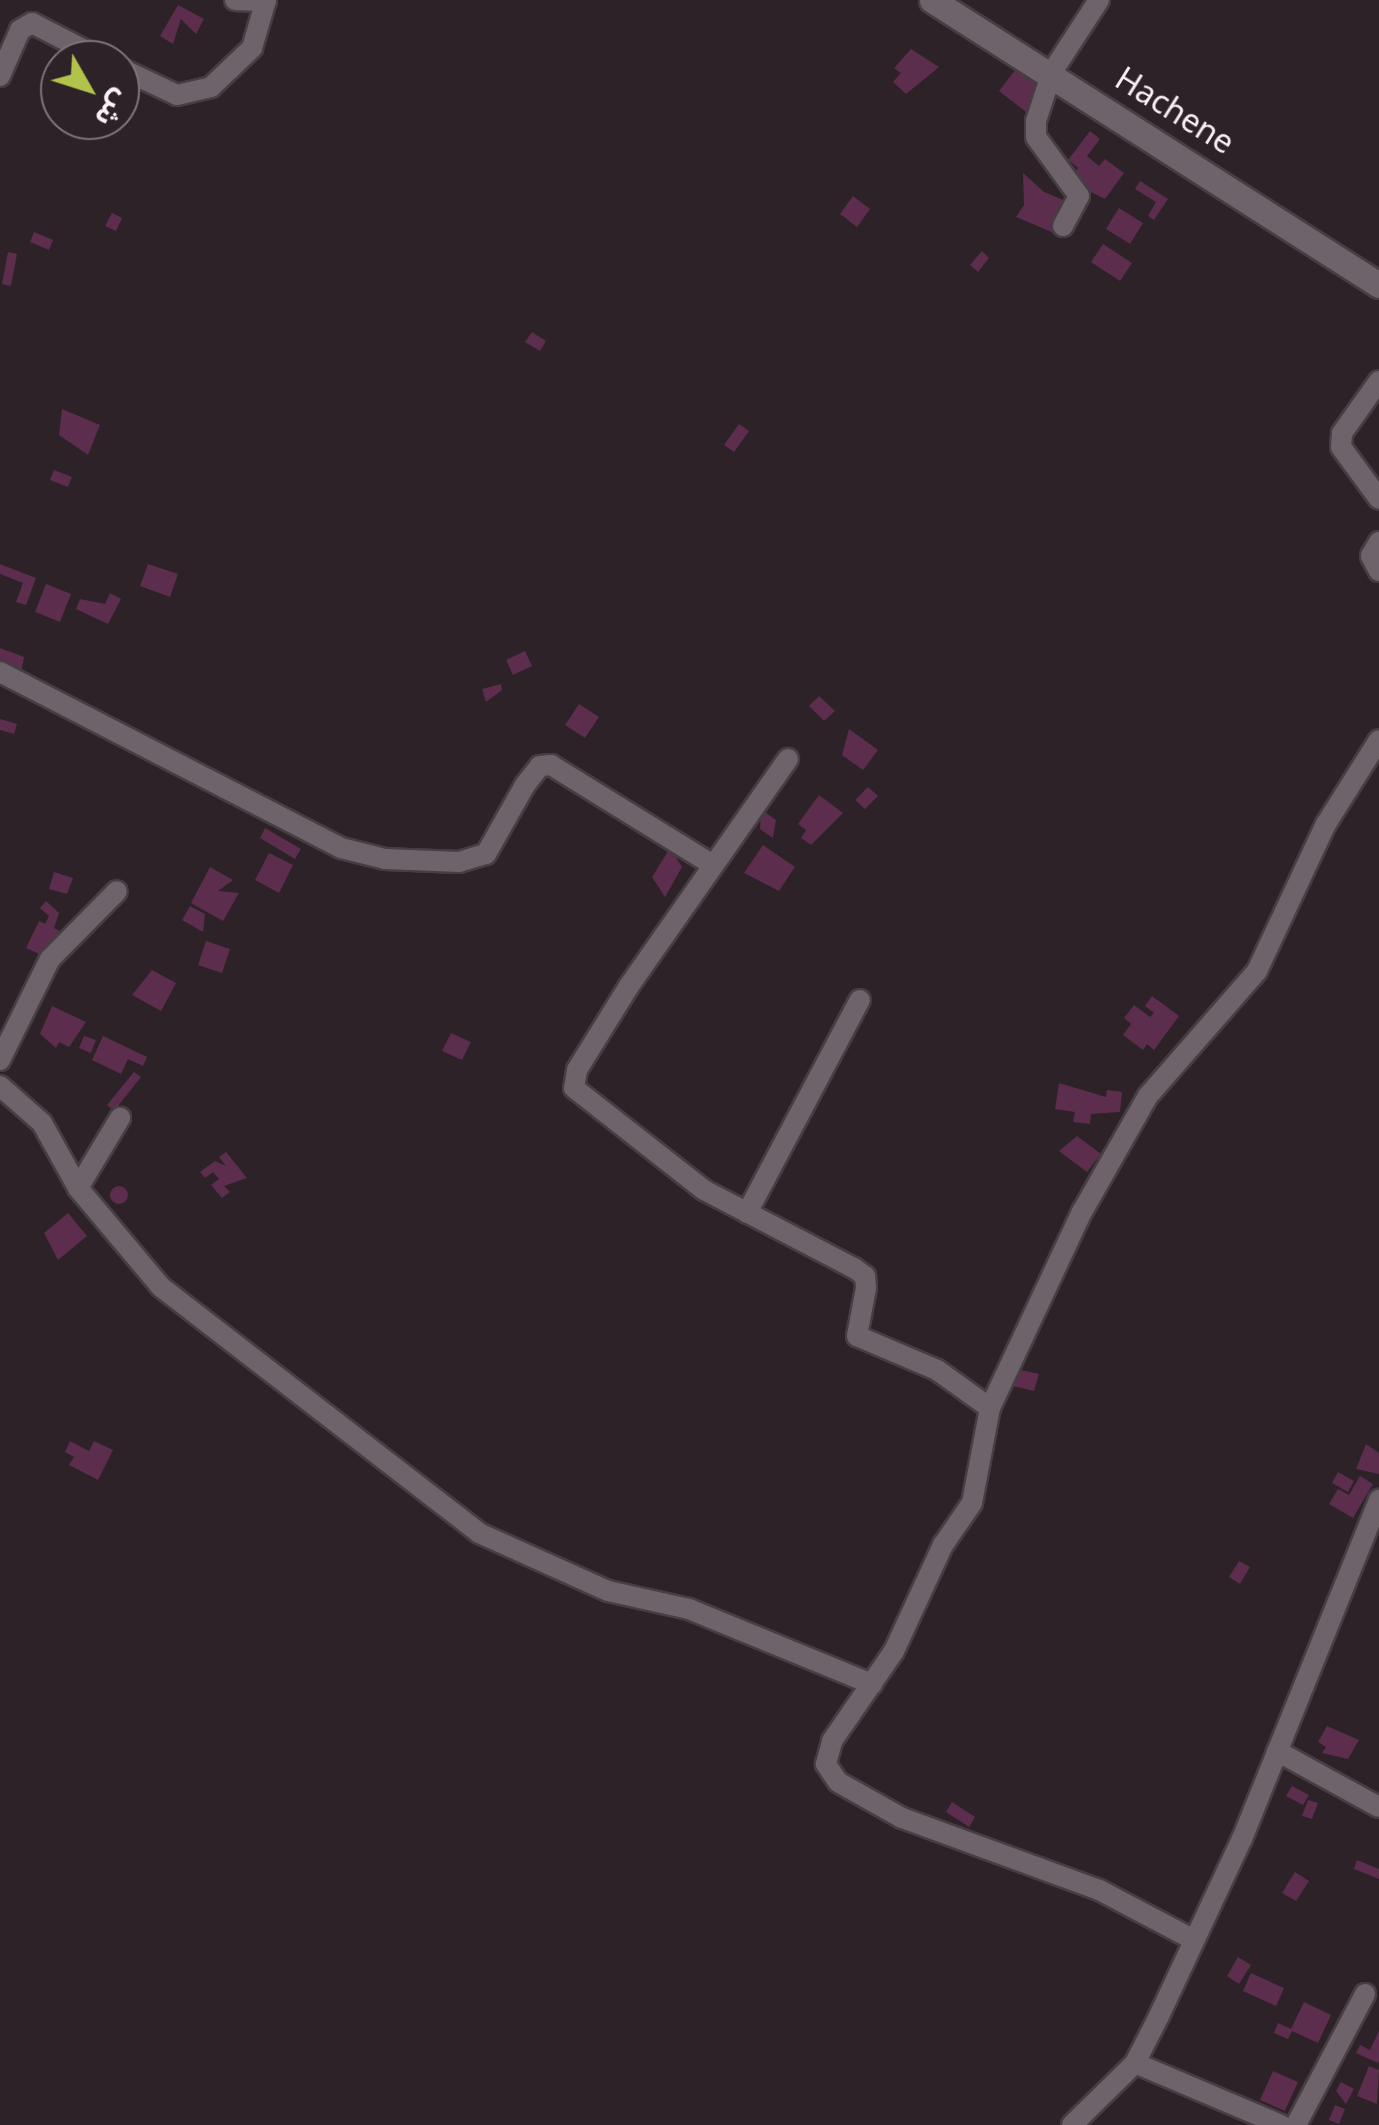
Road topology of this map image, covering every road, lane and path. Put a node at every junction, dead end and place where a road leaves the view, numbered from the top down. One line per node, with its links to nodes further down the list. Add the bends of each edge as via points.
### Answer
1 (235, 0): 4 (street)
2 (932, 0): 6 (street, Hachene, via 970,29)
3 (1099, 0): 6 (street)
4 (266, 1): 8 (street, via 252,48 211,87 177,95)
5 (66, 40): 7 (street, via 32,22 20,30)
6 (1052, 72): 9 (street, via 1036,137 1079,196); 10 (street, Hachene)
7 (0, 76)
8 (140, 77)
9 (1063, 226)
10 (1379, 285)
11 (1379, 381): 12 (street, via 1342,433 1340,447)
12 (1379, 499)
13 (1379, 542): 14 (street, via 1372,556)
14 (1379, 570)
15 (0, 672): 18 (street, via 341,848 459,862 486,854 525,785 540,766 550,765)
16 (1379, 740): 26 (street, via 1326,824 1256,970 1148,1096 1058,1258 1040,1311)
17 (788, 759): 18 (street)
18 (711, 864): 25 (street, via 577,1070 574,1088 704,1190)
19 (117, 890): 21 (street, via 50,959)
20 (860, 1000): 25 (street)
21 (0, 1060)
22 (0, 1086): 24 (street, via 42,1123)
23 (120, 1118): 24 (street)
24 (78, 1188): 28 (street, via 161,1287 480,1532 608,1591 689,1609)
25 (748, 1213): 26 (street, via 865,1276 857,1336 937,1370)
26 (990, 1408): 28 (street, via 972,1502)
27 (1379, 1500): 29 (street)
28 (872, 1684): 31 (street, via 832,1741 826,1764 838,1782 957,1841 1099,1890)
29 (1277, 1752): 30 (street); 31 (street)
30 (1379, 1807)
31 (1194, 1940): 33 (street)
32 (1366, 1994): 36 (street)
33 (1135, 2064): 34 (street); 35 (street)
34 (1072, 2125)
35 (1281, 2125)
36 (1296, 2125)

